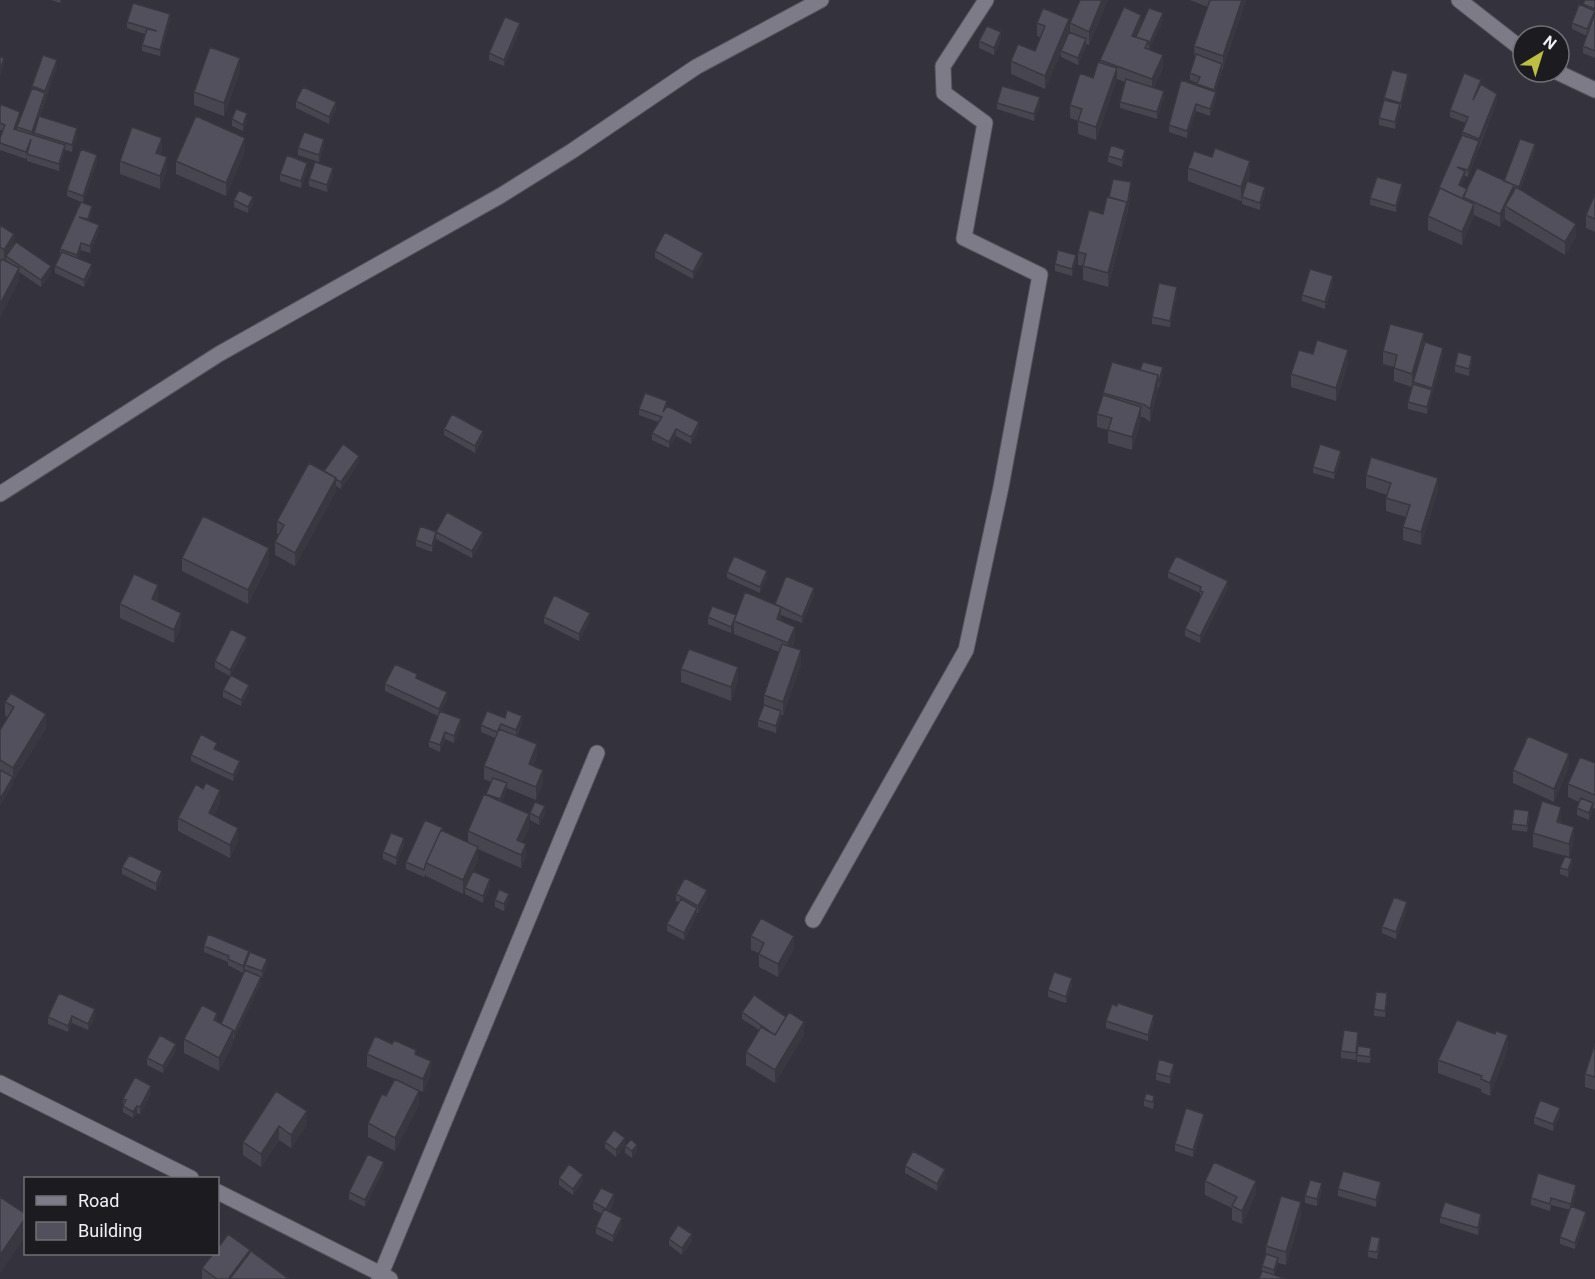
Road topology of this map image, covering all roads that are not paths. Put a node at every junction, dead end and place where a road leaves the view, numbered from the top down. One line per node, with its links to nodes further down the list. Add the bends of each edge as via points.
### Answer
1 (821, 0): 7 (street, via 696,67 500,196 219,354)
2 (986, 0): 9 (street, via 943,66 944,93 985,123 964,238 1040,275 1001,487 966,650)
3 (1459, 0): 4 (street)
4 (1511, 41)
5 (1571, 79): 6 (street)
6 (1595, 90)
7 (0, 494)
8 (597, 753): 13 (street)
9 (813, 920)
10 (0, 1083): 11 (street)
11 (187, 1177)
12 (219, 1193): 13 (street)
13 (383, 1277)

